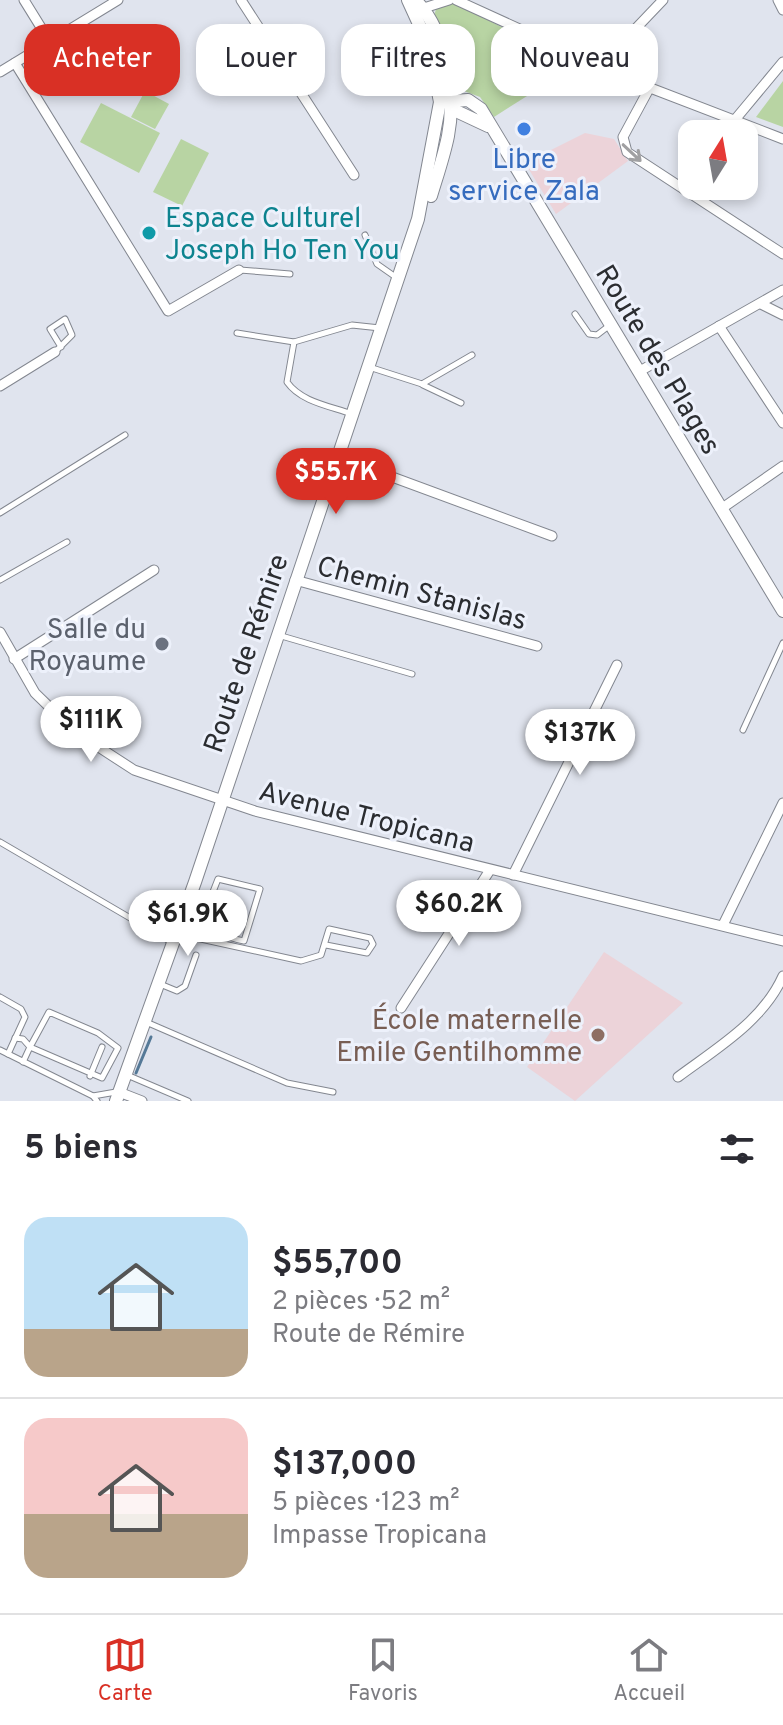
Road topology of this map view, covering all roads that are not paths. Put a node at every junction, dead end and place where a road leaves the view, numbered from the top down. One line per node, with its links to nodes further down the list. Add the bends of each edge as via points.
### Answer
1 (24, 0): 10 (street)
2 (118, 0): 11 (street)
3 (241, 0): 28 (street)
4 (449, 0): 8 (street)
5 (456, 0): 12 (street)
6 (663, 0): 13 (street)
7 (778, 0): 9 (street)
8 (414, 2): 20 (main road, Route de Rémire, via 444,57)
9 (783, 10)
10 (39, 24)
11 (79, 24)
12 (508, 24)
13 (640, 24)
14 (24, 58): 16 (street)
15 (783, 62): 23 (street)
16 (15, 63): 17 (street); 32 (street, via 168,311)
17 (0, 72)
18 (658, 90): 22 (street)
19 (645, 96): 31 (street, one-way to 31, via 623,137 627,152)
20 (444, 101): 21 (main road, Route des Plages); 25 (main road, Route des Plages, via 477,104); 26 (main road, Route de Rémire); 29 (main road, Route de Rémire)
21 (471, 116): 25 (main road, Route des Plages); 26 (main road, via 456,121)
22 (728, 120)
23 (735, 120)
24 (758, 130): 27 (street)
25 (495, 132): 39 (main road, Route des Plages)
26 (449, 134): 29 (main road, Route de Rémire)
27 (783, 139)
28 (354, 175)
29 (418, 219): 34 (main road, Route de Rémire)
30 (365, 235): 34 (lane, via 377,264)
31 (783, 254)
32 (239, 270): 33 (lane)
33 (290, 274)
34 (398, 279): 41 (main road, Route de Rémire)
35 (783, 290): 36 (street)
36 (761, 304): 38 (street); 40 (street)
37 (575, 314): 39 (lane, via 589,334)
38 (783, 315)
39 (611, 325): 47 (main road, Route des Plages)
40 (719, 326): 47 (street); 52 (street)
41 (381, 328): 43 (lane, via 352,325); 46 (main road, Route de Rémire)
42 (237, 333): 43 (lane)
43 (294, 342): 51 (lane, via 287,382 293,390)
44 (58, 350): 44 (lane, via 72,335 65,319 50,329); 49 (street)
45 (472, 355): 48 (lane)
46 (368, 367): 48 (lane); 51 (main road, Route de Rémire)
47 (640, 371): 56 (main road, Route des Plages)
48 (422, 384): 50 (lane)
49 (0, 386)
50 (461, 403)
51 (352, 415): 54 (main road, Route de Rémire)
52 (783, 423)
53 (125, 435): 57 (lane)
54 (338, 457): 58 (street); 62 (main road, Route de Rémire)
55 (783, 466): 56 (street)
56 (721, 509): 63 (main road, Route des Plages)
57 (0, 513)
58 (552, 536)
59 (67, 542): 61 (lane)
60 (154, 570): 68 (street)
61 (0, 580)
62 (295, 580): 65 (main road, Route de Rémire); 67 (street, Chemin Stanislas)
63 (783, 611)
64 (0, 632): 68 (street, Avenue Tropicana)
65 (277, 635): 70 (lane); 72 (main road, Route de Rémire)
66 (783, 643): 71 (lane)
67 (537, 646)
68 (14, 659): 72 (street, Avenue Tropicana, via 35,693 111,758)
69 (617, 665): 76 (street)
70 (412, 674)
71 (743, 730)
72 (220, 802): 75 (street, Avenue Tropicana); 79 (main road, Route de Rémire)
73 (783, 803): 78 (street)
74 (0, 842): 79 (lane)
75 (490, 870): 76 (street, Avenue Tropicana); 86 (street)
76 (513, 875): 78 (street, Avenue Tropicana)
77 (200, 925): 77 (lane, via 218,879 260,889 244,941); 79 (lane)
78 (723, 925): 80 (street, Avenue Tropicana)
79 (180, 926): 79 (lane, via 159,898 151,909); 81 (lane, via 301,961 317,958); 84 (main road, Route de Rémire)
80 (783, 941)
81 (326, 945): 81 (lane, via 329,929 370,938 373,944 367,953)
82 (196, 955): 84 (lane, via 185,986 177,991)
83 (783, 976): 96 (street, via 772,1000)
84 (159, 984): 87 (main road, Route de Rémire)
85 (0, 997): 88 (lane, via 24,1013)
86 (401, 1008)
87 (145, 1021): 94 (main road, Route de Rémire); 97 (lane, via 287,1083)
88 (15, 1038): 89 (lane); 92 (lane)
89 (30, 1047): 93 (lane); 95 (lane); 95 (lane, via 49,1012 98,1033 118,1048 106,1075)
90 (102, 1047): 95 (lane)
91 (0, 1050): 92 (lane)
92 (8, 1054): 93 (lane)
93 (23, 1062): 99 (lane)
94 (126, 1074): 98 (main road, Route de Rémire); 101 (lane)
95 (90, 1076)
96 (678, 1077)
97 (333, 1092)
98 (118, 1096): 99 (lane); 100 (street)
99 (95, 1098)
100 (142, 1101)
101 (188, 1101)

